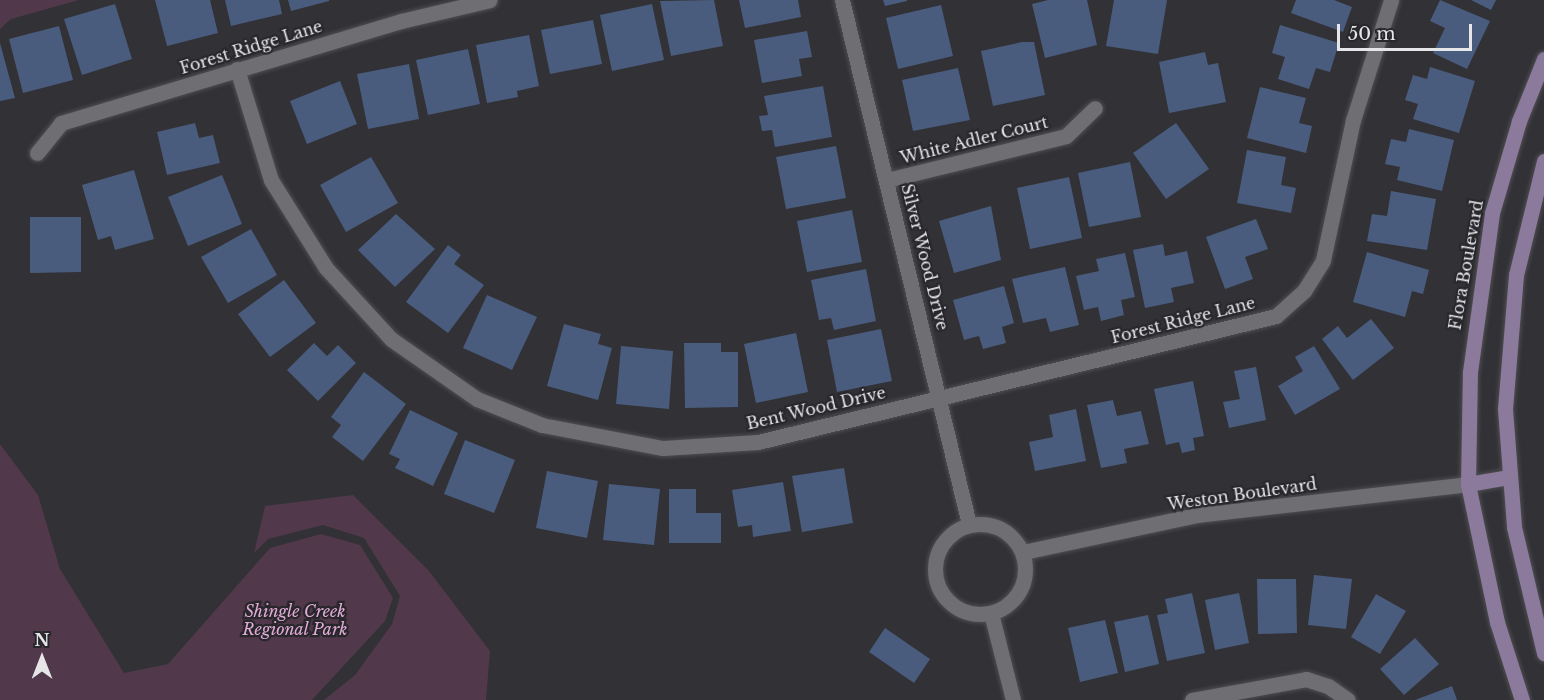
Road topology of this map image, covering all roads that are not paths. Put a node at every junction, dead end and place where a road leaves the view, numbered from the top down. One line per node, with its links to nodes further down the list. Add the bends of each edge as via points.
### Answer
1 (490, 0): 5 (street, Forest Ridge Lane)
2 (842, 0): 9 (street, Silver Wood Drive)
3 (1391, 0): 10 (street, Forest Ridge Lane, via 1353,120 1323,260 1297,298 1276,316)
4 (1544, 59): 12 (street, Flora Boulevard, via 1502,174 1482,259 1470,372)
5 (237, 69): 7 (street, Forest Ridge Lane, via 61,123); 10 (street, Bent Wood Drive, via 271,180 326,268 391,339 477,399 542,425 663,448 758,442)
6 (1095, 108): 9 (street, White Adler Court, via 1066,136)
7 (37, 153)
8 (1544, 161): 11 (street, via 1525,228 1509,321 1505,409)
9 (887, 180): 10 (street, Silver Wood Drive)
10 (941, 397): 13 (street, Silver Wood Drive)
11 (1509, 477): 12 (street); 16 (street, via 1524,577)
12 (1468, 484): 14 (street, Weston Boulevard, via 1197,515); 20 (street, Flora Boulevard, via 1497,622)
13 (969, 524): 14 (street, via 987,523 1006,531); 15 (street, via 950,533 937,551 934,578 943,597 955,607)
14 (1023, 552): 15 (street, via 1025,575 1020,590 1011,602)
15 (991, 613): 17 (street)
16 (1544, 653)
17 (1013, 700)
18 (1191, 700): 19 (street, via 1305,679 1328,686)
19 (1348, 700)
20 (1522, 700)

